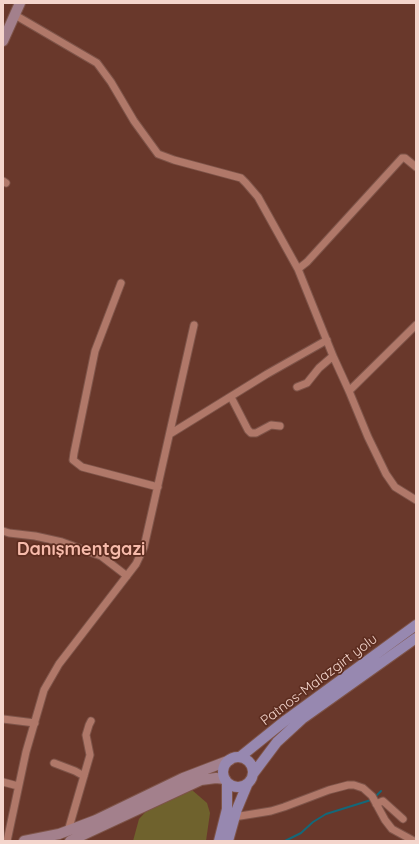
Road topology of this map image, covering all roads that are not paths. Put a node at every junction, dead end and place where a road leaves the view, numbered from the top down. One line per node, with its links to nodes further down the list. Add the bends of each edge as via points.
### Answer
1 (20, 3): 2 (main road)
2 (15, 15): 3 (main road); 5 (street, via 97,63 158,154 241,178 258,197)
3 (3, 41)
4 (416, 167): 5 (street, via 402,158)
5 (298, 269): 9 (street)
6 (121, 283): 16 (street, via 95,351 73,460 82,467)
7 (194, 324): 15 (street)
8 (416, 325): 12 (street)
9 (327, 340): 10 (street); 13 (street)
10 (333, 356): 11 (street, via 307,383); 12 (street)
11 (297, 387)
12 (349, 391): 17 (street, via 368,437 391,482 400,491)
13 (231, 397): 14 (street, via 252,434 271,425); 15 (street)
14 (280, 426)
15 (170, 434): 16 (street)
16 (158, 487): 19 (street, via 144,547)
17 (416, 500)
18 (3, 531): 19 (street, via 62,542 102,556)
19 (127, 576): 24 (street, via 58,664 44,690)
20 (416, 625): 25 (main road, Patnos-Malazgirt yolu)
21 (416, 638): 27 (main road, via 302,719 277,742)
22 (3, 719): 24 (street)
23 (91, 721): 28 (street, via 86,735 90,755)
24 (34, 723): 32 (street)
25 (235, 759): 27 (main road, via 249,761); 29 (main road, via 227,763 224,771); 36 (main road, via 183,778 96,820)
26 (54, 763): 28 (street)
27 (254, 774): 31 (main road)
28 (84, 776): 36 (street)
29 (226, 781): 31 (main road, via 234,787); 36 (main road, via 216,778 201,780); 39 (main road, via 227,809)
30 (3, 782): 32 (street)
31 (247, 785): 34 (main road)
32 (18, 786): 37 (street)
33 (374, 800): 34 (street, via 363,788 348,785 271,811); 35 (street, via 383,802); 41 (street, via 384,820 392,829)
34 (234, 817): 40 (main road)
35 (403, 819)
36 (69, 836): 38 (main road)
37 (7, 841)
38 (24, 841)
39 (219, 841)
40 (228, 841)
41 (414, 841)

